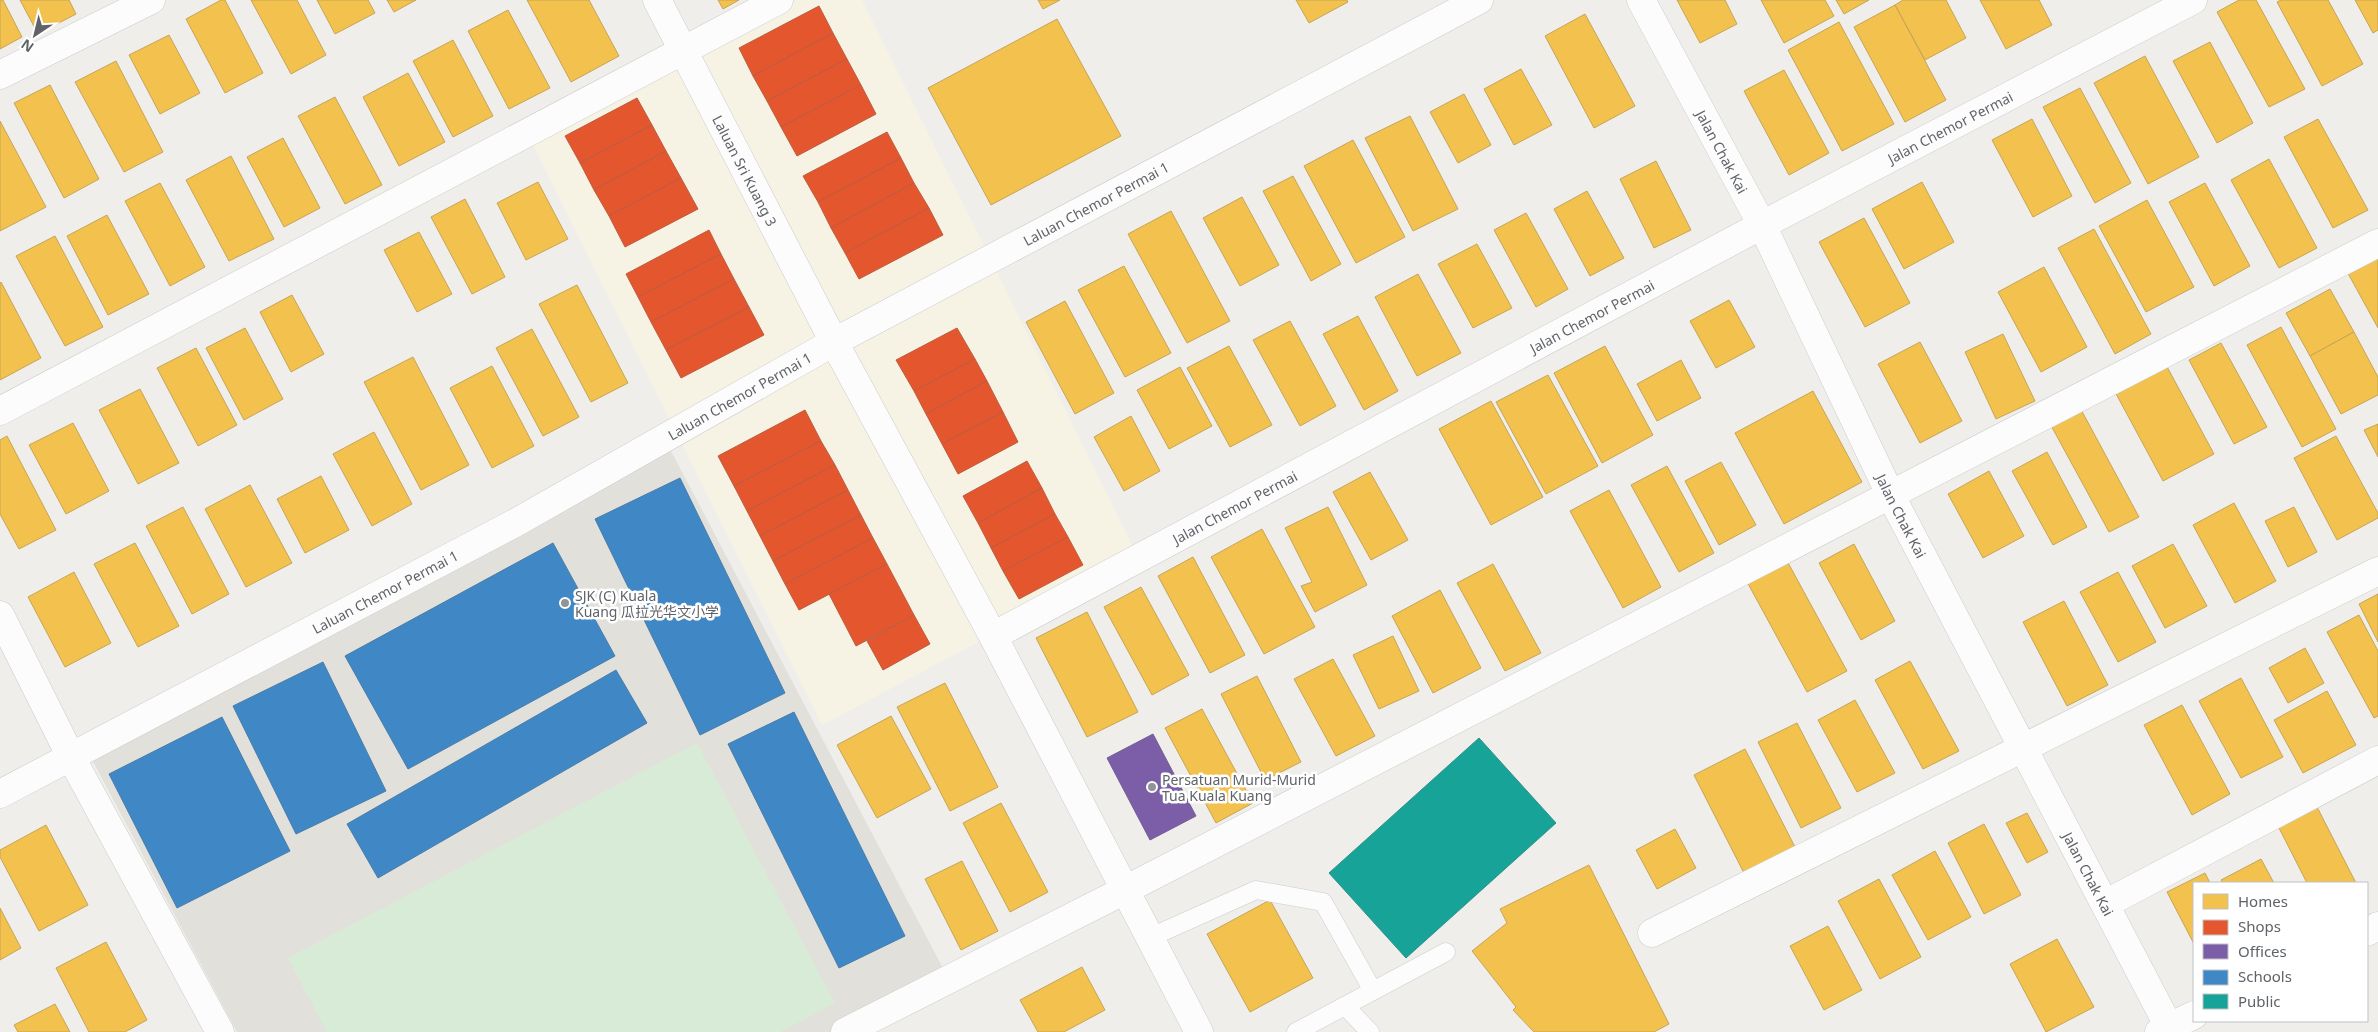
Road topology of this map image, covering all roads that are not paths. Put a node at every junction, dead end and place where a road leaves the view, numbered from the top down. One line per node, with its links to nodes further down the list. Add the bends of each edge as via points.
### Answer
1 (152, 0): 8 (street)
2 (657, 0): 7 (street, Laluan Sri Kuang 3)
3 (779, 0): 7 (street)
4 (1479, 0): 11 (street, Laluan Chemor Permai 1)
5 (1641, 0): 9 (street, Jalan Chak Kai)
6 (2193, 0): 9 (street, Jalan Chemor Permai)
7 (681, 50): 11 (street, Laluan Sri Kuang 3); 12 (street)
8 (0, 76)
9 (1762, 225): 13 (street, Jalan Chak Kai); 16 (street, Jalan Chemor Permai)
10 (2378, 243): 13 (street)
11 (834, 342): 16 (street, Laluan Sri Kuang 3); 18 (street, Laluan Chemor Permai 1, via 515,523)
12 (0, 410)
13 (1890, 494): 17 (street, Jalan Chak Kai); 21 (street)
14 (2378, 571): 17 (street)
15 (0, 615): 18 (street)
16 (993, 636): 21 (street, Laluan Sri Kuang 3)
17 (2023, 748): 22 (street, Jalan Chak Kai); 23 (street)
18 (71, 757): 20 (street, Laluan Chemor Permai 1); 30 (street)
19 (2378, 760): 22 (street)
20 (0, 794)
21 (1127, 890): 24 (street, Laluan Sri Kuang 3); 31 (street)
22 (2105, 904): 29 (street, Jalan Chak Kai)
23 (1652, 933)
24 (1151, 937): 26 (lane, via 1256,890 1323,902); 32 (street, Laluan Sri Kuang 3)
25 (1446, 952): 26 (lane)
26 (1373, 991): 27 (lane)
27 (1345, 1006): 33 (lane); 34 (lane)
28 (2193, 1015): 29 (street)
29 (2164, 1029)
30 (216, 1031)
31 (845, 1032)
32 (1199, 1032)
33 (1296, 1032)
34 (1370, 1032)

